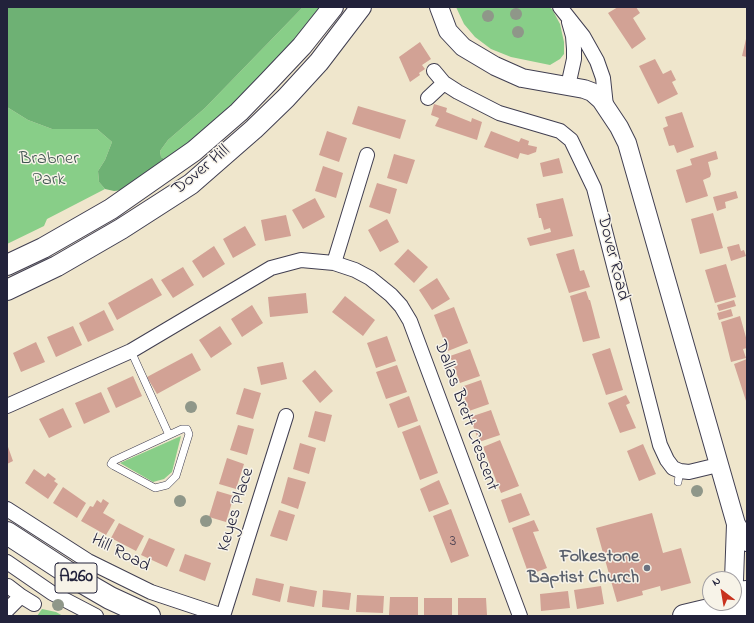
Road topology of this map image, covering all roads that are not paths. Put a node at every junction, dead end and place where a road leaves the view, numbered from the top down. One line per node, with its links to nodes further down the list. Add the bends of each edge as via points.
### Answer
1 (333, 7): 12 (main road, Dover Hill, via 302,46 268,82 239,112 194,151 112,209)
2 (361, 7): 13 (main road, Dover Hill, via 319,62 286,98 191,184 57,266)
3 (439, 7): 7 (street, via 448,31 463,47 510,74)
4 (564, 11): 7 (street, via 573,36 574,49); 9 (street, via 583,36 596,61 603,78)
5 (434, 71): 6 (street, Dover Road)
6 (444, 83): 8 (street); 18 (street, Dover Road, via 500,113 560,131 571,140 594,188 660,445 679,476)
7 (568, 86): 9 (street, via 592,92)
8 (428, 98)
9 (606, 106): 18 (street, via 627,144)
10 (367, 155): 11 (street)
11 (334, 263): 14 (street, Dallas Brett Crescent, via 301,260 271,268); 33 (street, Dallas Brett Crescent, via 370,278 391,295 410,321)
12 (7, 265)
13 (7, 290)
14 (131, 351): 15 (street, Dallas Brett Crescent); 17 (lane)
15 (7, 406)
16 (286, 416): 32 (street, Keyes Place)
17 (169, 435): 17 (lane, via 182,429 187,429 189,434 176,476 167,486 155,488 112,464 113,461)
18 (718, 465): 20 (street)
19 (7, 509): 32 (street, Hill Road, via 88,561 151,592)
20 (736, 524): 22 (street); 24 (street)
21 (7, 534): 31 (main road, A260, via 104,595)
22 (747, 542)
23 (7, 562): 30 (street, via 52,593)
24 (734, 571)
25 (8, 586): 26 (street)
26 (21, 596): 27 (street); 28 (street)
27 (34, 604)
28 (7, 610)
29 (705, 611): 34 (main road)
30 (96, 616)
31 (149, 616)
32 (223, 616)
33 (520, 616)
34 (684, 616)

